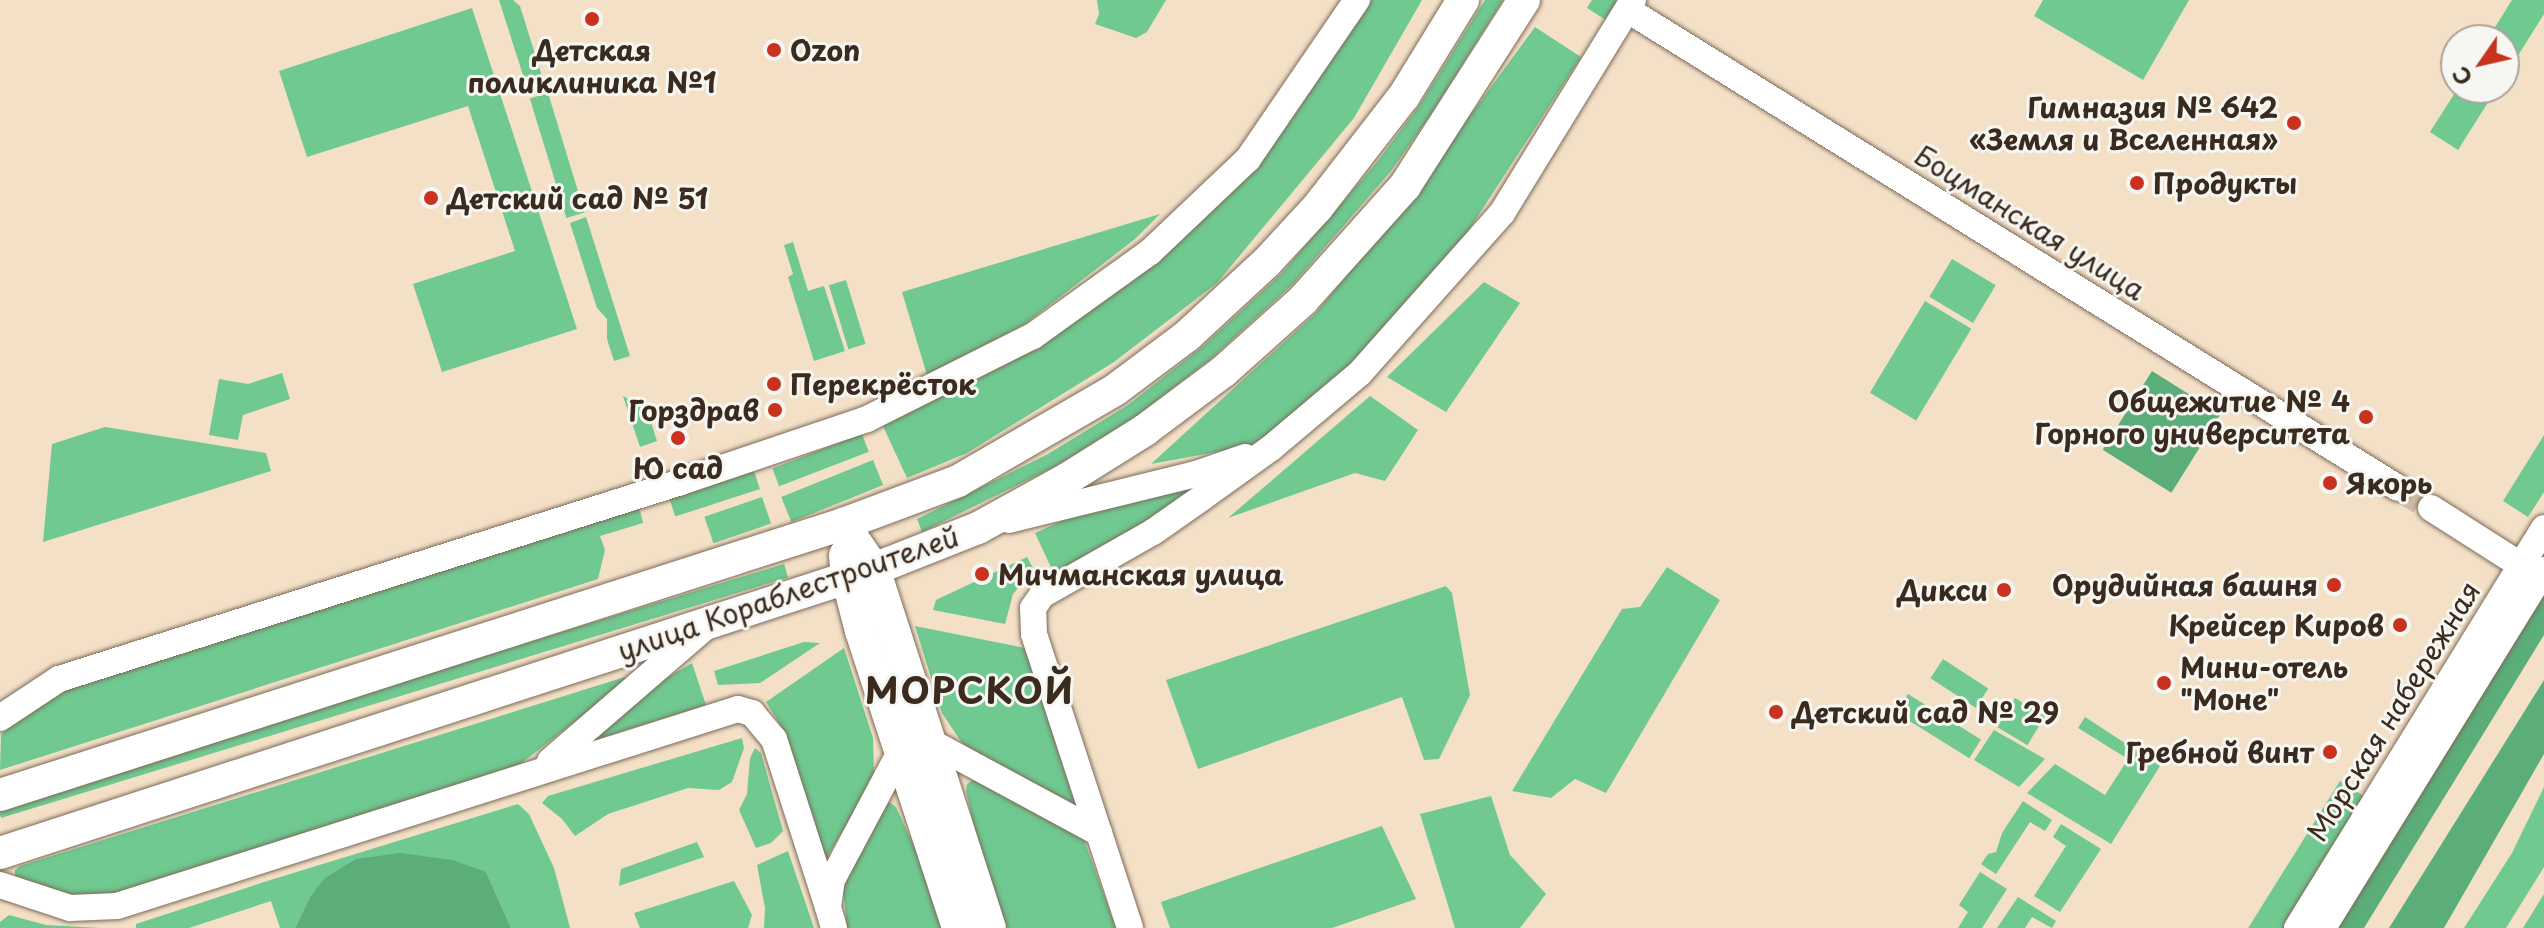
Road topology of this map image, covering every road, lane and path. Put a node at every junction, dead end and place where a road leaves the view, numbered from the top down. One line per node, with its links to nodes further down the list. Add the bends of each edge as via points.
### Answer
1 (1357, 0): 14 (street, via 1248,159 1150,252 1033,336 867,419 59,679)
2 (1463, 0): 8 (main road, улица Кораблестроителей, via 1404,96 1317,208 1187,336 1115,390 998,459 928,495)
3 (1524, 0): 9 (main road, улица Кораблестроителей, via 1405,186 1303,300 1224,371 1145,430)
4 (1630, 5): 5 (street, via 1502,213 1360,373); 6 (street, Боцманская улица)
5 (1271, 448): 9 (street, via 1196,474); 18 (street, via 1153,532 1042,595 1033,608 1031,621)
6 (2398, 488)
7 (2431, 508): 11 (street)
8 (843, 524): 12 (main road); 17 (main road, улица Кораблестроителей)
9 (978, 528): 12 (main road, улица Кораблестроителей)
10 (2544, 528): 11 (street, Морская набережная)
11 (2535, 571): 25 (street, Морская набережная); 26 (street, Морская набережная)
12 (860, 573): 13 (main road, улица Кораблестроителей); 15 (main road)
13 (715, 618): 16 (street); 19 (main road, улица Кораблестроителей)
14 (0, 718)
15 (914, 746): 18 (street); 21 (street, via 832,880); 22 (main road); 23 (main road)
16 (541, 768): 20 (street, via 117,906 70,908); 21 (street, via 720,712 752,713 782,757)
17 (0, 795)
18 (1099, 833): 24 (street)
19 (0, 853)
20 (0, 885)
21 (831, 918)
22 (958, 928)
23 (990, 928)
24 (1130, 928)
25 (2297, 928)
26 (2323, 928)

